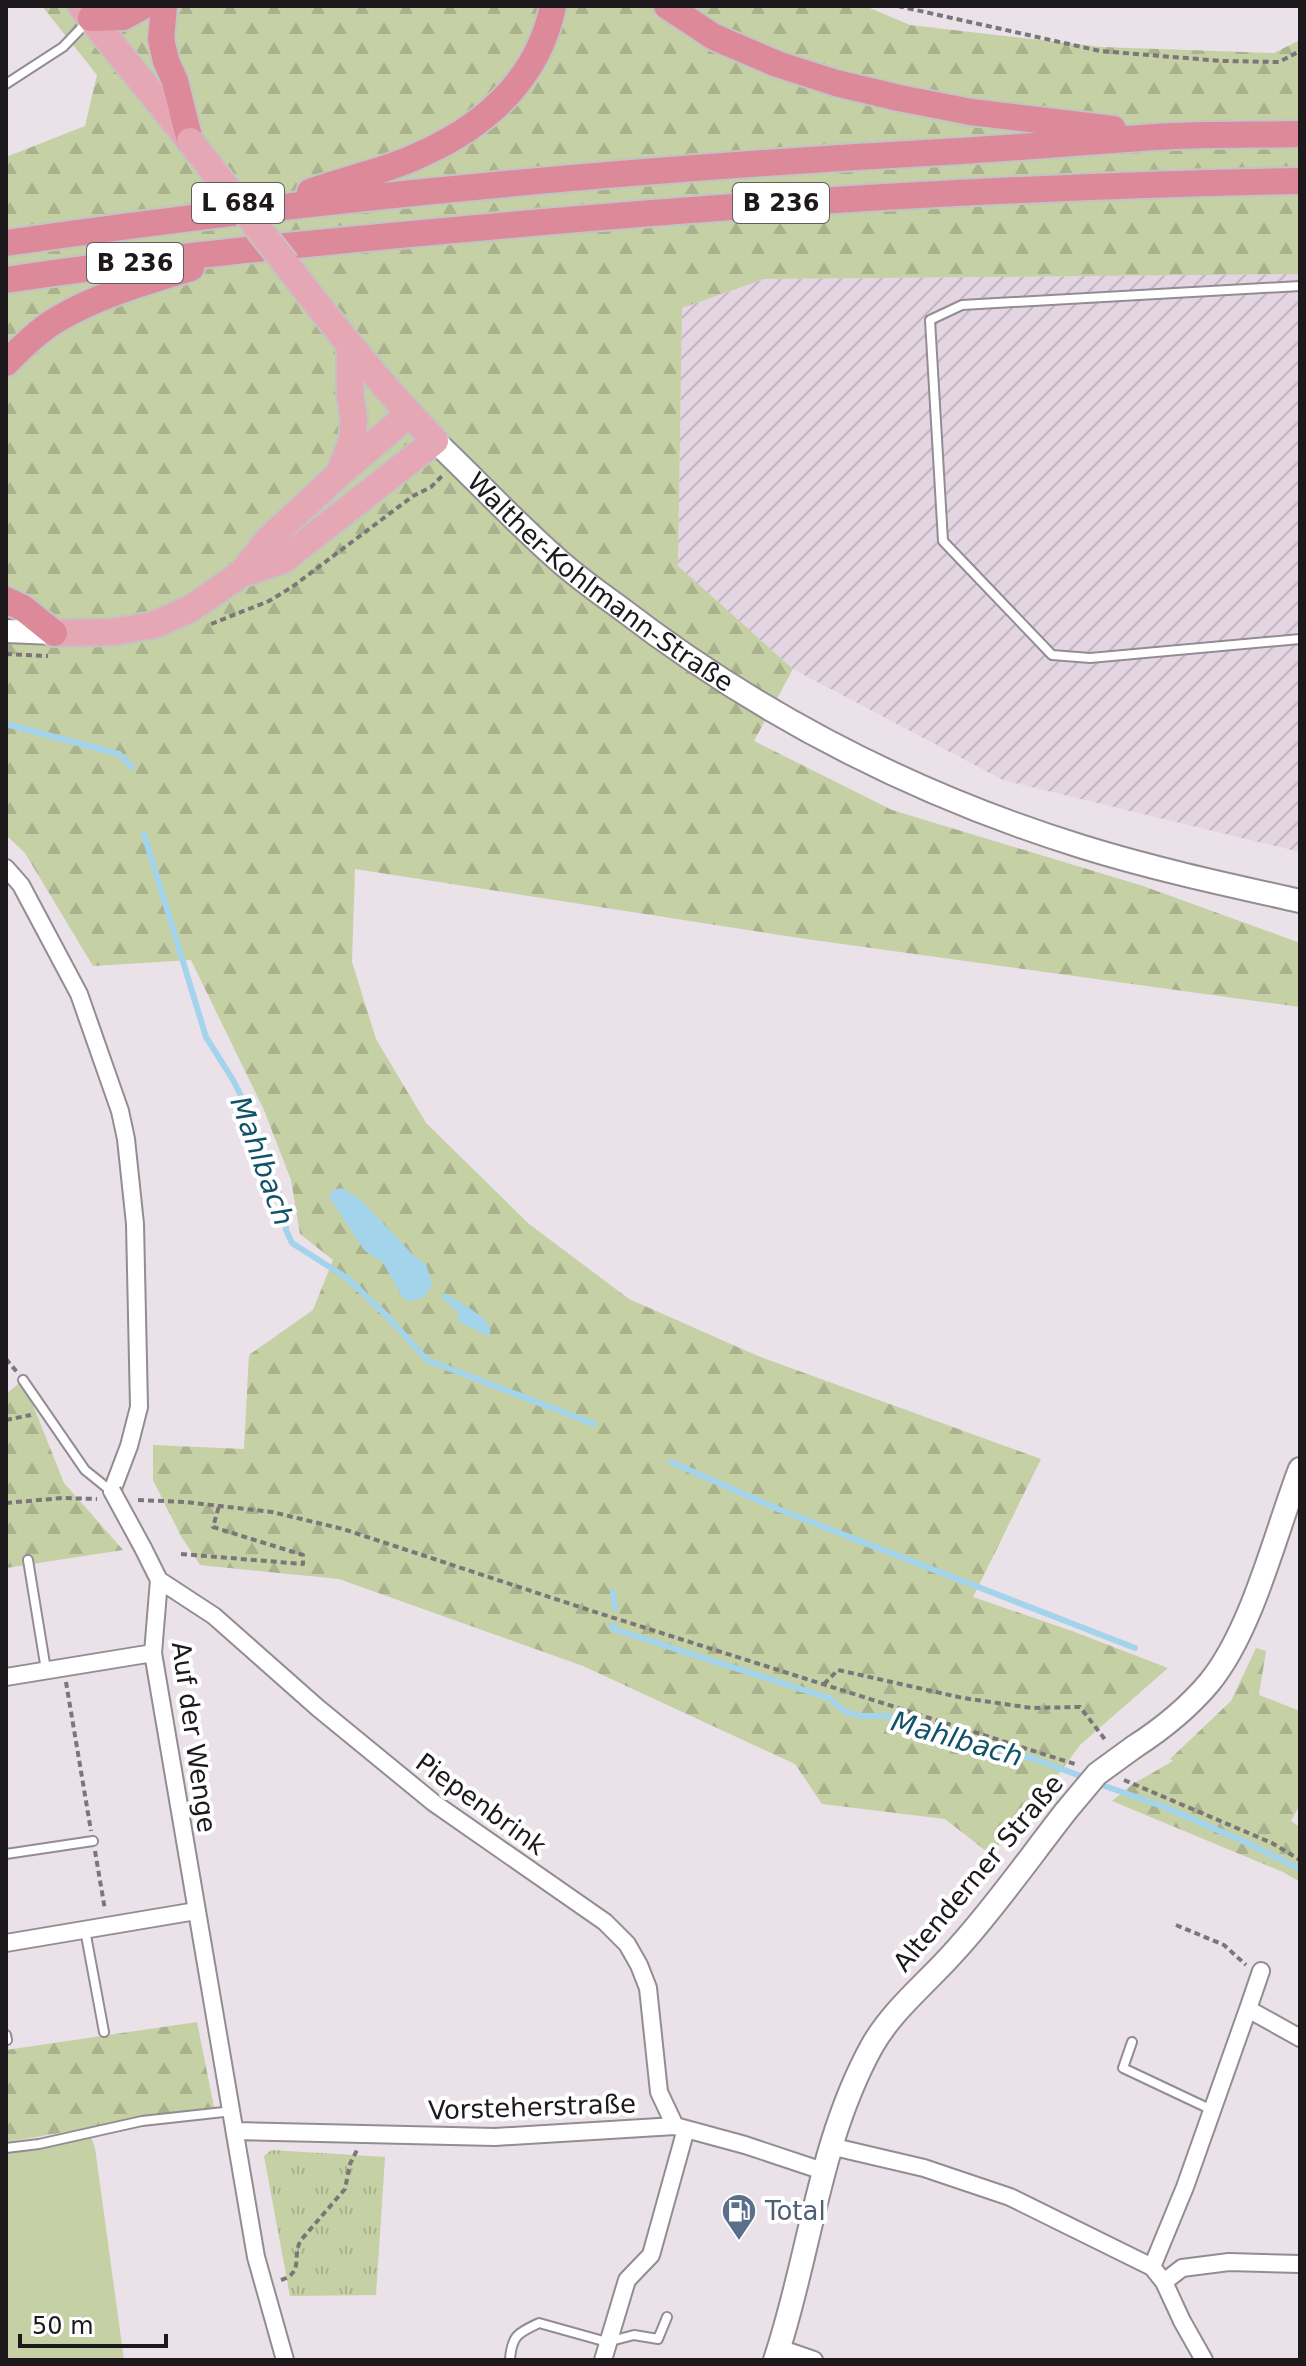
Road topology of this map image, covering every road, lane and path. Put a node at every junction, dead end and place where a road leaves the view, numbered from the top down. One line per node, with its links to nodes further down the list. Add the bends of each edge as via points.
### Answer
1 (143, 6): 6 (highway, via 123,17)
2 (164, 6): 9 (highway, via 161,39)
3 (553, 6): 13 (highway, via 550,24 524,77 485,117 425,153)
4 (667, 6): 11 (highway, via 714,37 836,83 971,112)
5 (898, 6): 7 (path, via 1100,51 1279,62)
6 (90, 10): 8 (lane, via 63,47); 9 (main road, Walther-Kohlmann-Straße / L 684)
7 (1300, 51)
8 (6, 84)
9 (182, 125): 18 (main road, Walther-Kohlmann-Straße / L 684, bridge)
10 (1300, 134): 11 (highway, B 236)
11 (1160, 136): 13 (highway, B 236, via 441,188)
12 (1300, 181): 15 (highway, B 236, via 820,200)
13 (261, 208): 14 (highway, B 236)
14 (6, 243)
15 (264, 248): 16 (highway, B 236); 19 (highway, via 90,302 56,320)
16 (6, 280)
17 (1300, 286): 27 (lane, via 962,305 930,320 943,541 1052,655 1090,658)
18 (344, 340): 20 (main road, Walther-Kohlmann-Straße / L 684); 22 (main road, via 354,419)
19 (6, 363)
20 (409, 414): 21 (main road, Walther-Kohlmann-Straße / L 684); 22 (main road)
21 (435, 441): 23 (main road, via 283,560); 29 (main road, Walther-Kohlmann-Straße / L 684, via 557,559 602,595 681,654 816,735 909,782 1032,830)
22 (340, 473): 23 (main road, via 268,540)
23 (241, 574): 26 (main road, via 190,609 154,625)
24 (6, 600): 26 (highway)
25 (6, 631): 26 (main road)
26 (54, 633)
27 (1300, 639)
28 (6, 868): 34 (street, via 21,885 79,994 126,1139 135,1224 139,1407)
29 (1300, 901)
30 (23, 1380): 34 (lane, via 85,1470)
31 (13, 1419): 32 (path)
32 (6, 1420)
33 (1300, 1469): 65 (main road, Altenderner Straße, bridge, via 1255,1597 1222,1665 1173,1719 1097,1774 963,1942 886,2024 852,2088)
34 (112, 1491): 39 (street, bridge)
35 (185, 1502): 36 (path)
36 (219, 1506): 37 (path, via 213,1527 303,1555 303,1564); 44 (path, via 343,1529)
37 (181, 1554)
38 (28, 1560): 42 (lane)
39 (159, 1580): 40 (street, Auf der Wenge); 63 (street, Piepenbrink, via 214,1616 434,1803 605,1922 627,1944 648,1988 659,2092)
40 (153, 1653): 41 (street); 51 (street, Auf der Wenge)
41 (64, 1668): 42 (street); 48 (path)
42 (46, 1671): 43 (street)
43 (6, 1677)
44 (824, 1684): 45 (path, via 838,1670 963,1698 1032,1708 1080,1707); 46 (path)
45 (1103, 1737)
46 (1082, 1766)
47 (1120, 1779): 50 (path, via 1272,1843)
48 (93, 1841): 49 (lane); 53 (path)
49 (6, 1854)
50 (1300, 1860)
51 (196, 1911): 53 (street); 62 (street, Auf der Wenge)
52 (1176, 1925): 56 (path, via 1224,1945)
53 (107, 1926): 54 (street)
54 (85, 1930): 55 (street); 58 (lane)
55 (6, 1943)
56 (1260, 1974): 57 (street)
57 (1248, 2009): 59 (street); 61 (street)
58 (104, 2032)
59 (1300, 2038)
60 (1132, 2042): 61 (lane, via 1123,2068)
61 (1212, 2110): 70 (street)
62 (233, 2111): 64 (street, Auf der Wenge); 66 (lane, via 142,2121)
63 (680, 2128): 64 (street, Vorsteherstraße, via 495,2137); 68 (street, Vorsteherstraße); 74 (street, via 651,2255 627,2280)
64 (236, 2131): 77 (street, Auf der Wenge, via 256,2257)
65 (830, 2146): 68 (main road, Altenderner Straße); 70 (street, via 999,2193)
66 (6, 2148)
67 (358, 2148): 71 (path, via 345,2189 301,2240 297,2267)
68 (823, 2171): 75 (main road, Altenderner Straße)
69 (1300, 2264): 72 (street, via 1229,2262 1182,2268)
70 (1152, 2267): 72 (street)
71 (281, 2280)
72 (1164, 2282): 80 (street)
73 (667, 2317): 74 (lane, via 658,2339 634,2335)
74 (607, 2342): 76 (lane, via 539,2323 519,2333); 78 (street)
75 (777, 2354): 79 (street)
76 (510, 2359)
77 (285, 2360)
78 (603, 2360)
79 (814, 2360)
80 (1204, 2360)

